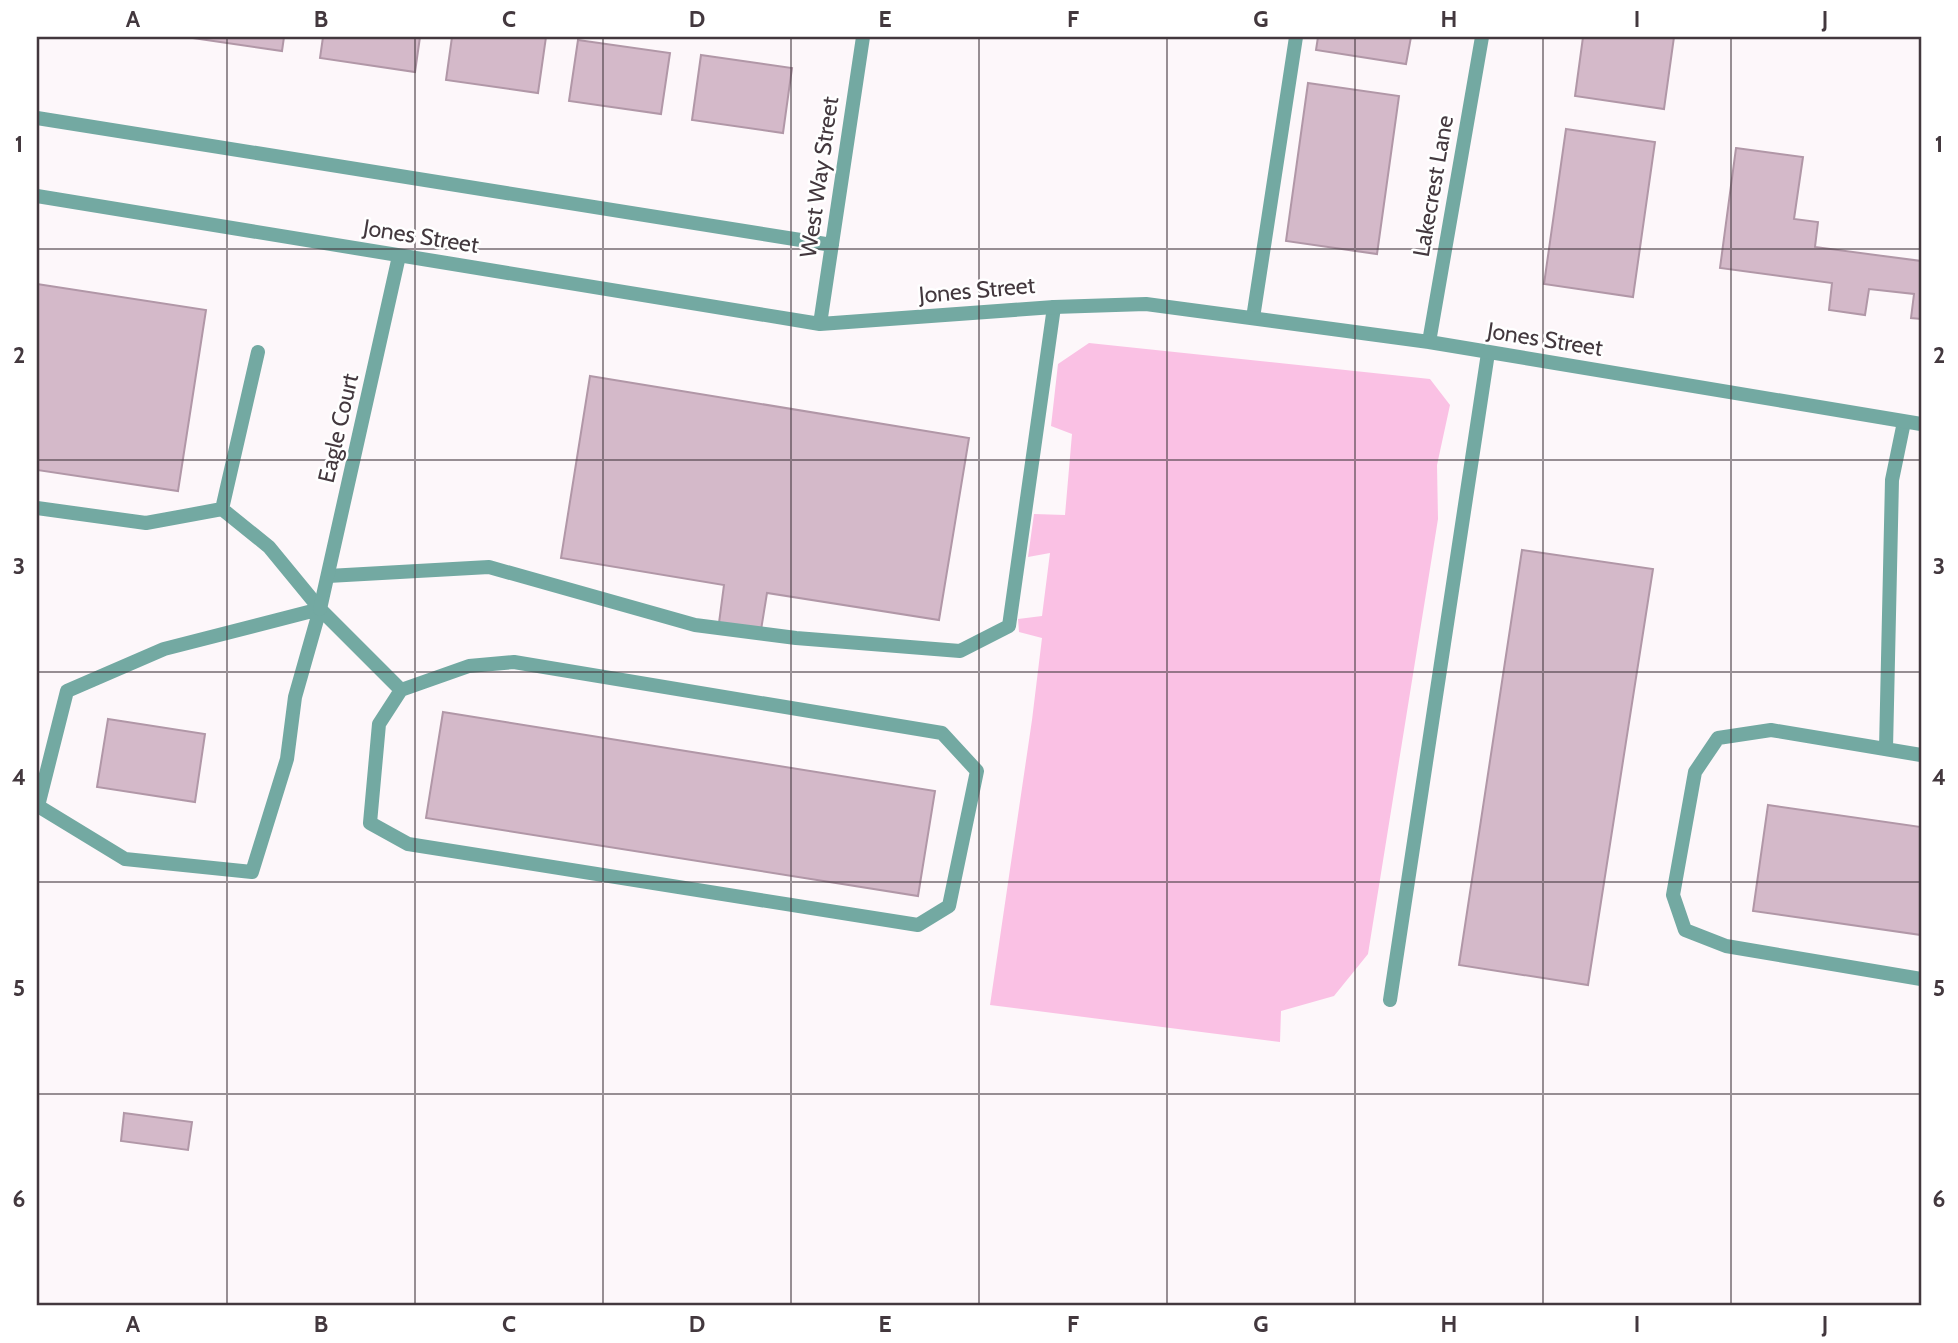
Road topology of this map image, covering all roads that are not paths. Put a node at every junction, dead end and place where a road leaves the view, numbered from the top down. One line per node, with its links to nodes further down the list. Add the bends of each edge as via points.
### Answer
1 (863, 37): 6 (street, West Way Street)
2 (1296, 37): 9 (street)
3 (1482, 37): 11 (street, Lakecrest Lane)
4 (37, 118): 6 (street)
5 (37, 196): 7 (street, Jones Street)
6 (832, 245): 10 (street, West Way Street)
7 (399, 256): 10 (street, Jones Street); 18 (street, Eagle Court)
8 (1054, 307): 9 (street, Jones Street, via 1146,304); 10 (street, Jones Street); 18 (street, via 1009,626 960,651 695,625 489,567)
9 (1253, 318): 11 (street, Jones Street)
10 (820, 324)
11 (1429, 342): 13 (street, Jones Street)
12 (258, 352): 17 (street)
13 (1488, 353): 14 (street, Jones Street); 24 (street)
14 (1904, 422): 15 (street, Jones Street); 21 (street, via 1892,480)
15 (1921, 424)
16 (37, 508): 17 (street, via 146,523)
17 (222, 509): 19 (street, via 270,547)
18 (328, 576): 19 (street, Eagle Court)
19 (320, 609): 19 (street, Eagle Court, via 164,649 67,691 38,806 125,859 252,872 286,759 295,697); 20 (street)
20 (401, 690): 20 (street, via 469,666 514,662 942,733 977,771 949,906 918,925 408,844 370,823 379,724)
21 (1886, 749): 22 (street); 23 (street, via 1771,730 1718,738 1695,772 1673,895 1685,930 1726,946)
22 (1921, 755)
23 (1921, 979)
24 (1390, 1000)

